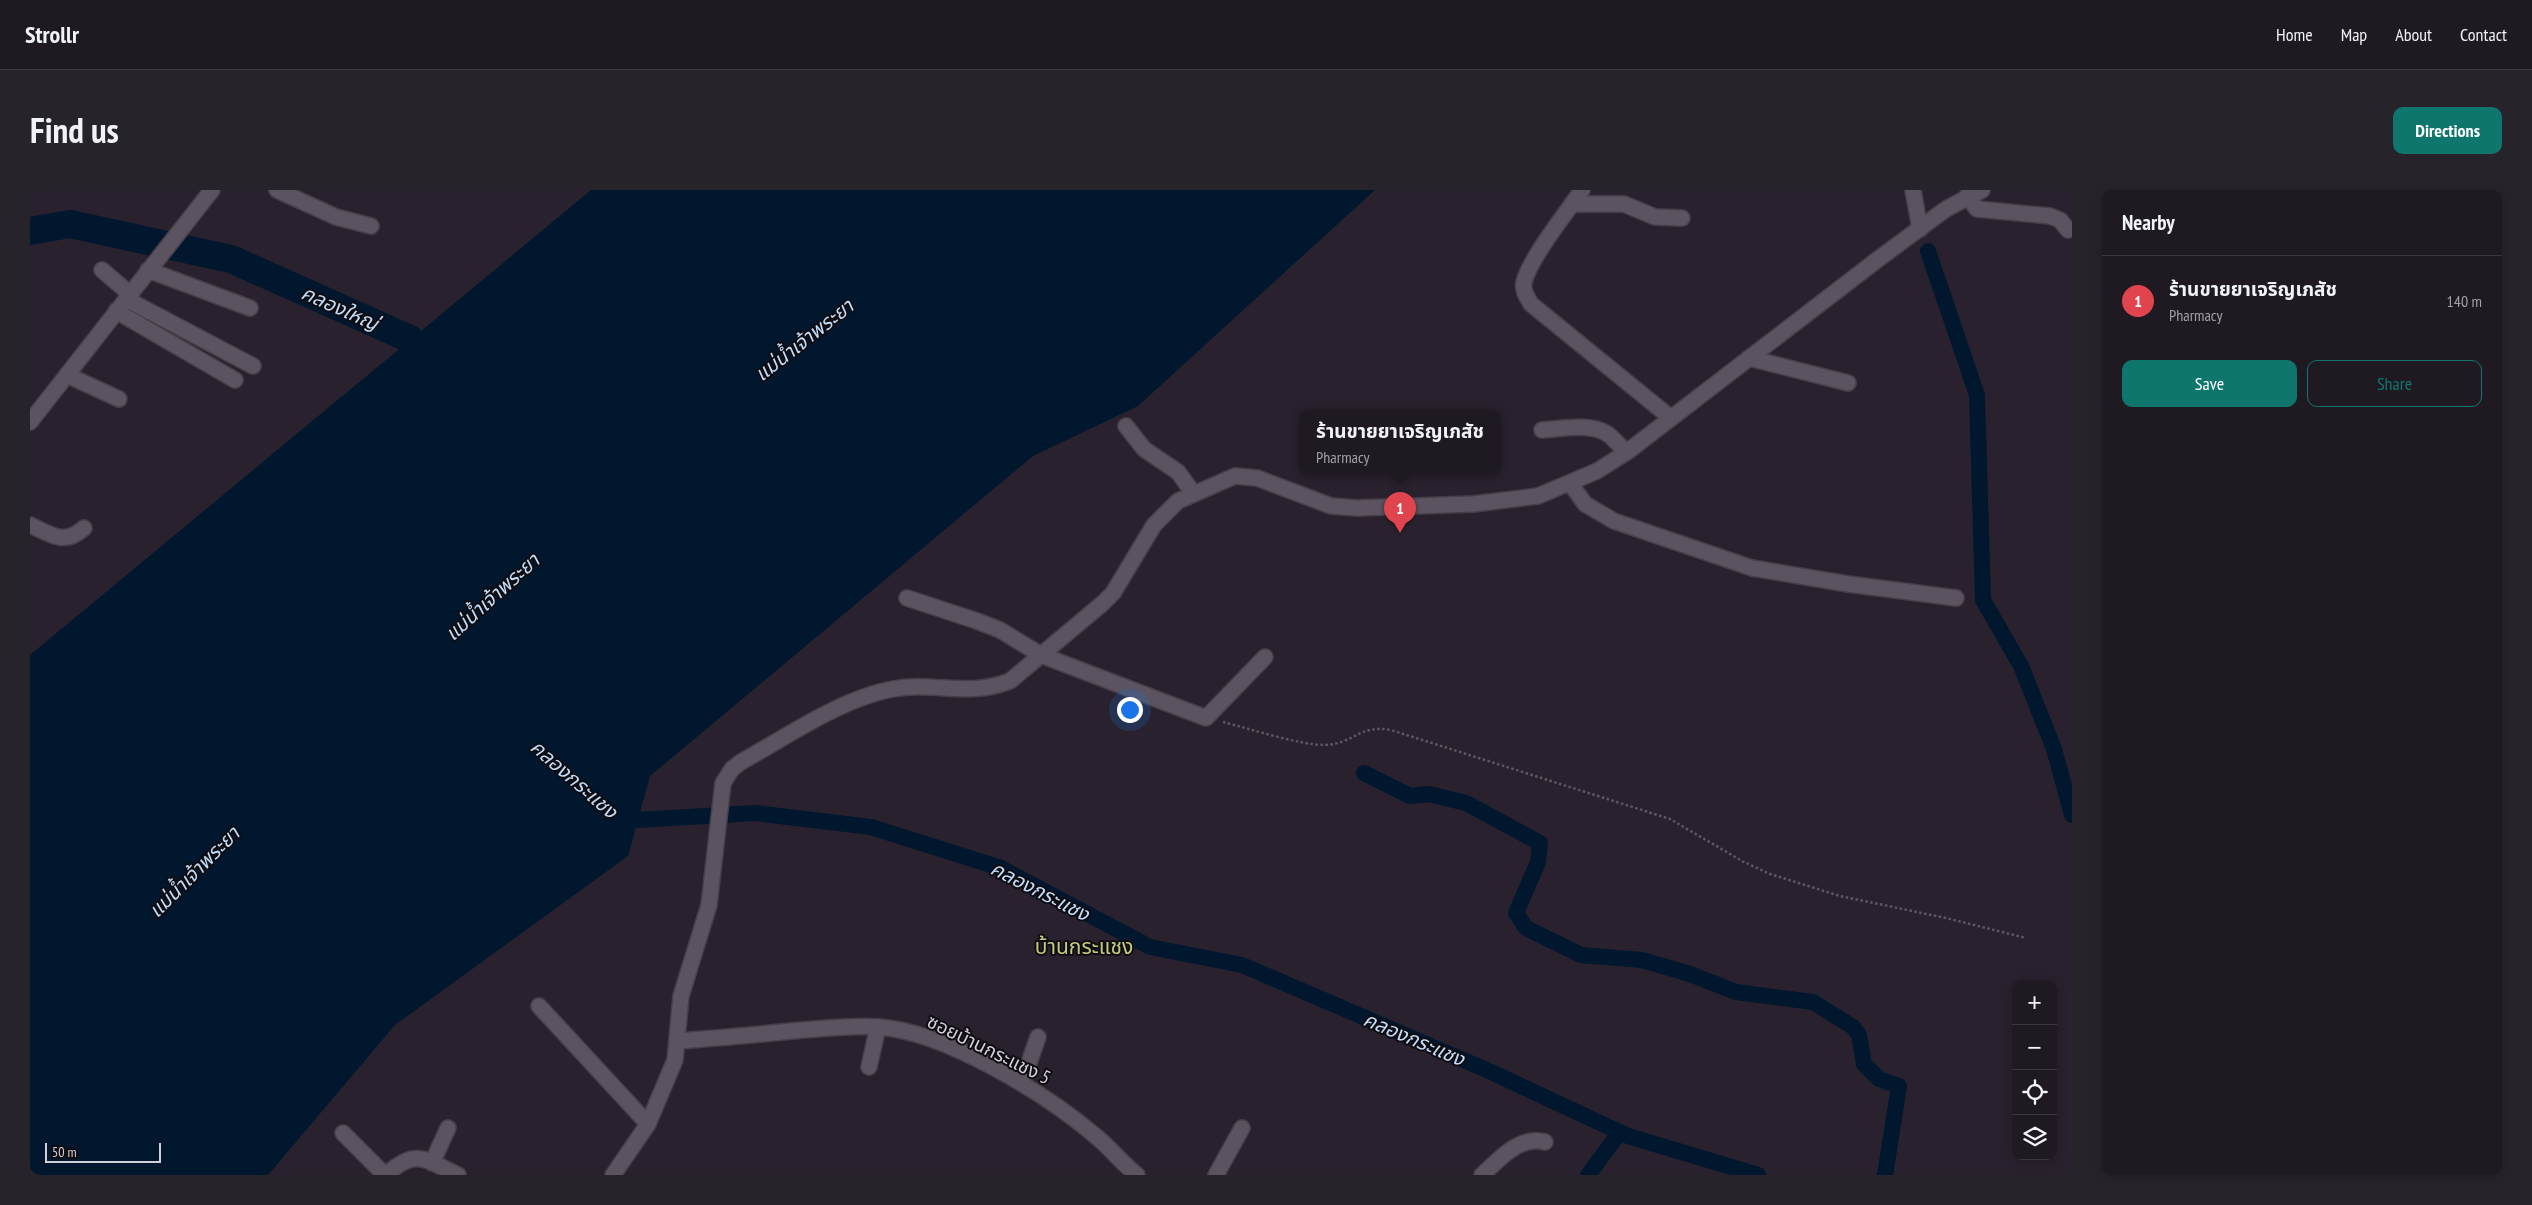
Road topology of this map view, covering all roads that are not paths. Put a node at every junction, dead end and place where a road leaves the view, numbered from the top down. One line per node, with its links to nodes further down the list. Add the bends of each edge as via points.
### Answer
1 (212, 190): 13 (street)
2 (277, 190): 9 (street, via 336,217)
3 (1582, 190): 7 (street)
4 (1913, 190): 10 (street)
5 (1982, 190): 6 (street)
6 (1967, 196): 10 (street); 11 (street, via 1977,209 2050,216 2060,220)
7 (1572, 204): 8 (street, via 1618,203 1654,217); 22 (street, via 1533,263 1524,283 1524,293 1531,304)
8 (1682, 218)
9 (371, 226)
10 (1923, 226): 16 (street)
11 (2068, 230)
12 (102, 270): 14 (street)
13 (148, 270): 14 (street); 15 (street)
14 (124, 302): 17 (street); 18 (street); 19 (street)
15 (250, 308)
16 (1749, 358): 20 (street); 22 (street)
17 (254, 366)
18 (67, 375): 21 (street); 23 (street)
19 (235, 380)
20 (1848, 383)
21 (119, 399)
22 (1671, 418): 26 (street)
23 (30, 422)
24 (1126, 426): 28 (street, via 1144,449 1178,472)
25 (1542, 430): 26 (street, via 1593,429 1606,433)
26 (1627, 452): 27 (street)
27 (1570, 483): 28 (street, via 1538,496 1514,500 1367,508 1331,506 1257,478 1235,476); 32 (street, via 1585,504 1614,521 1752,568)
28 (1194, 494): 33 (street, via 1172,506 1154,525 1108,598)
29 (30, 526): 30 (street, via 66,539)
30 (84, 528)
31 (907, 598): 33 (street, via 1000,630)
32 (1956, 598)
33 (1041, 656): 34 (street, via 1206,718); 38 (street, via 1010,682 991,689 904,688 878,692 850,702 732,769 723,783 709,905 681,996)
34 (1265, 657)
35 (539, 1006): 41 (street)
36 (878, 1027): 38 (street, ซอยบ้านกระแชง 5); 39 (street); 40 (street, ซอยบ้านกระแชง 5, via 933,1039)
37 (1038, 1037): 40 (street)
38 (678, 1041): 41 (street, via 675,1060)
39 (869, 1067)
40 (1022, 1083): 50 (street, ซอยบ้านกระแชง 5, via 1099,1138)
41 (648, 1124): 49 (street)
42 (448, 1128): 46 (street)
43 (1242, 1128): 51 (street)
44 (343, 1133): 47 (street)
45 (1544, 1142): 52 (street, via 1525,1141)
46 (432, 1163): 47 (street, via 409,1158); 48 (street)
47 (386, 1175)
48 (458, 1175)
49 (613, 1175)
50 (1137, 1175)
51 (1216, 1175)
52 (1482, 1175)

